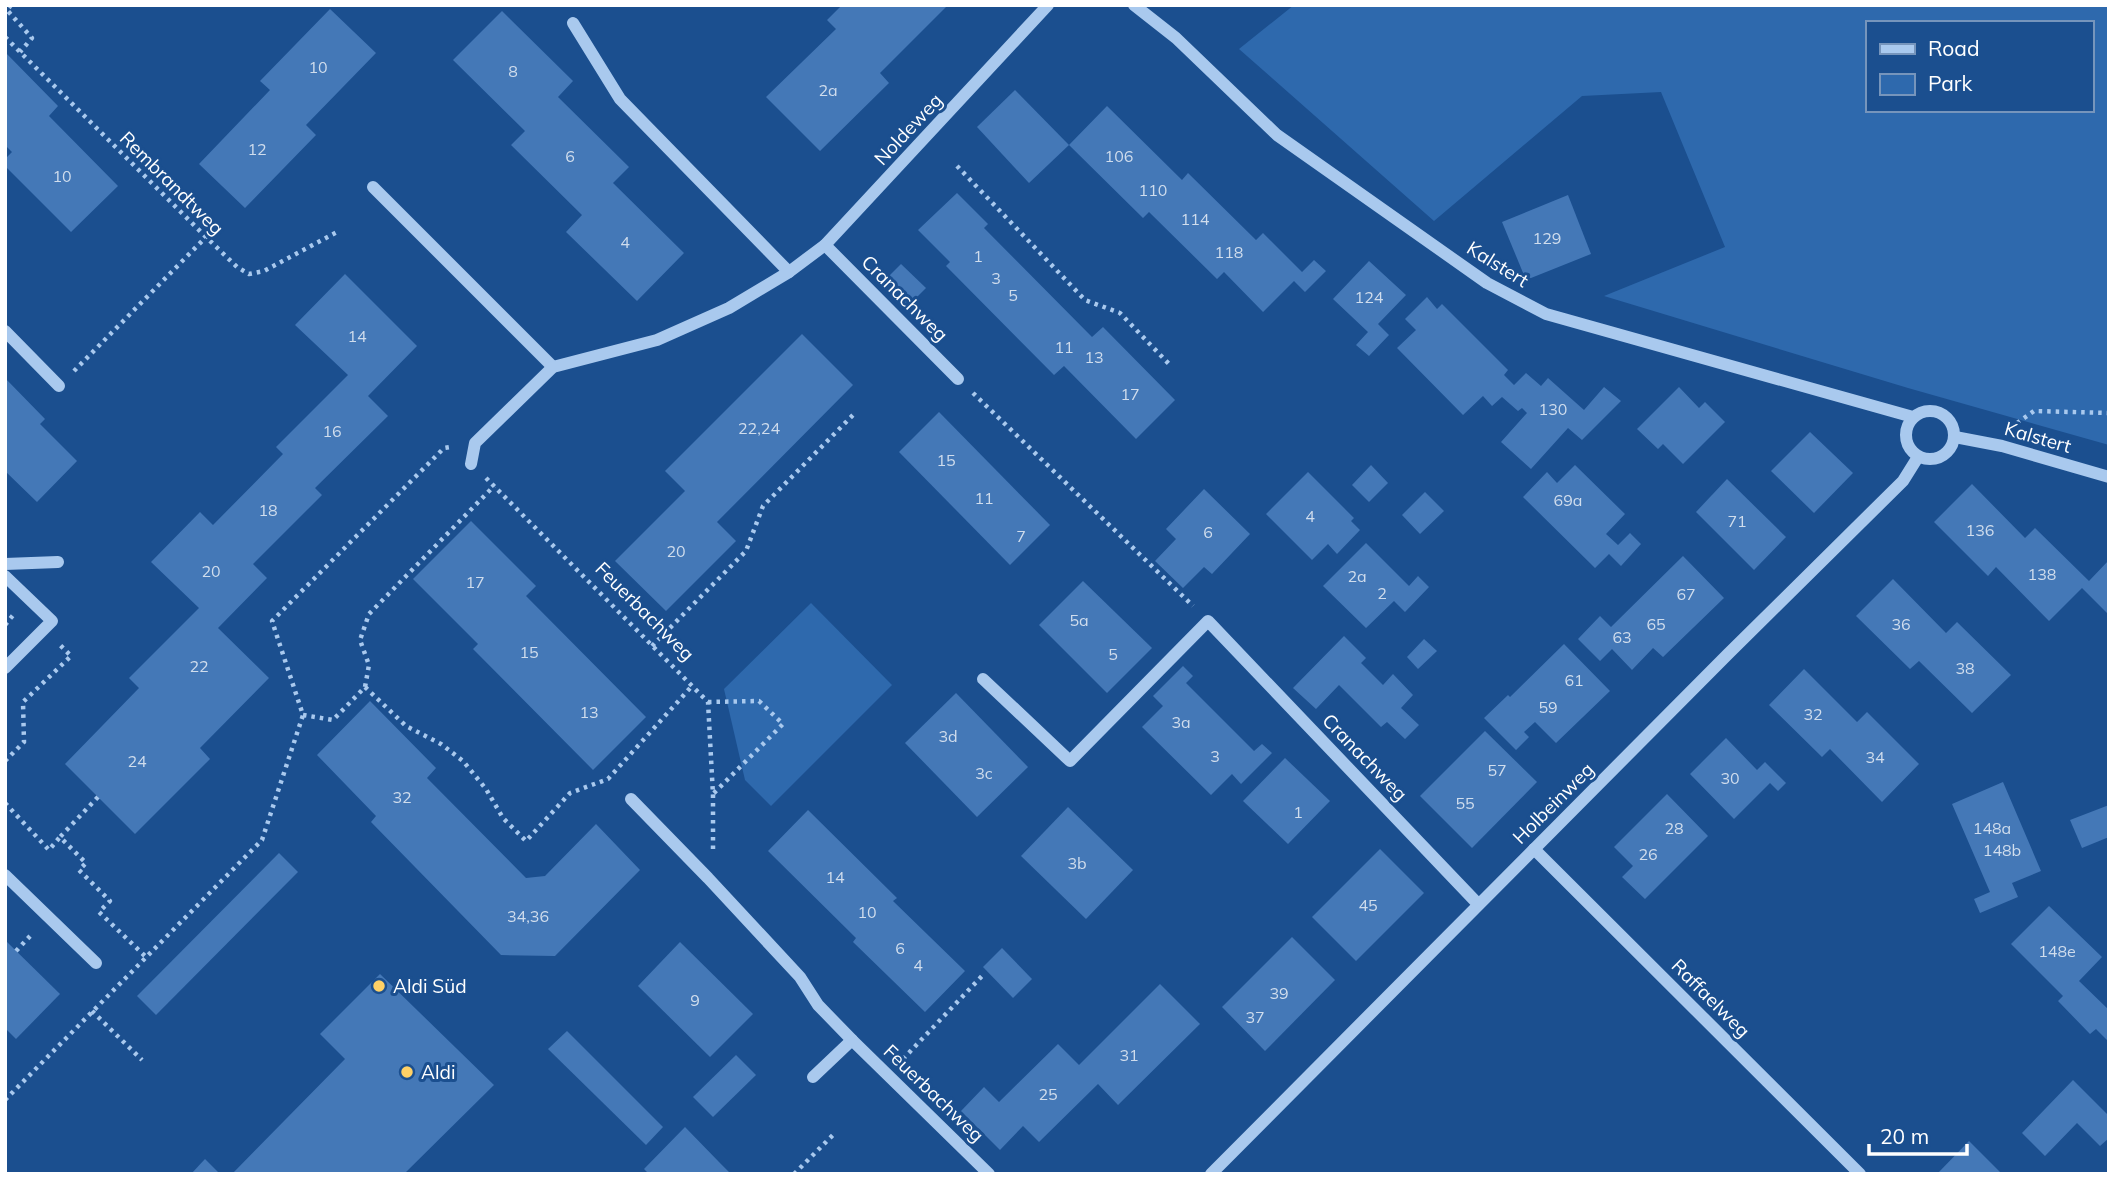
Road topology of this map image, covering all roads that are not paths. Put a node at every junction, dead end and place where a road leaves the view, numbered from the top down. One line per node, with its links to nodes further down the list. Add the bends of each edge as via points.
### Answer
1 (1048, 5): 5 (street, Noldeweg)
2 (1134, 5): 11 (street, Kalstert, via 1176,38 1277,135 1497,288 1546,314)
3 (573, 23): 6 (street, via 620,99)
4 (373, 187): 8 (street)
5 (825, 245): 6 (street, Noldeweg); 9 (street, Cranachweg)
6 (789, 272): 8 (street, Noldeweg, via 729,308 657,340)
7 (5, 331): 10 (street)
8 (553, 367): 14 (street, Noldeweg, via 475,443)
9 (958, 379)
10 (59, 386)
11 (1913, 417): 12 (street, Kalstert, via 1927,410 1941,412 1952,423); 13 (street, via 1906,430 1908,446)
12 (1955, 437): 13 (street, via 1942,456); 15 (street, Kalstert)
13 (1919, 457): 22 (street, Holbeinweg, via 1903,481)
14 (471, 464)
15 (2109, 477)
16 (58, 562): 17 (street)
17 (5, 564)
18 (5, 576): 19 (street, via 52,621)
19 (5, 668)
20 (983, 679): 24 (street, Cranachweg, via 1070,761 1208,621)
21 (631, 799): 26 (street, Feuerbachweg, via 800,977 818,1005)
22 (1534, 849): 24 (street, Holbeinweg); 30 (street, Raffaelweg)
23 (5, 875): 25 (street)
24 (1478, 904): 29 (street, Holbeinweg)
25 (96, 963)
26 (852, 1040): 27 (street); 28 (street, Feuerbachweg)
27 (813, 1077)
28 (989, 1174)
29 (1211, 1174)
30 (1860, 1174)

